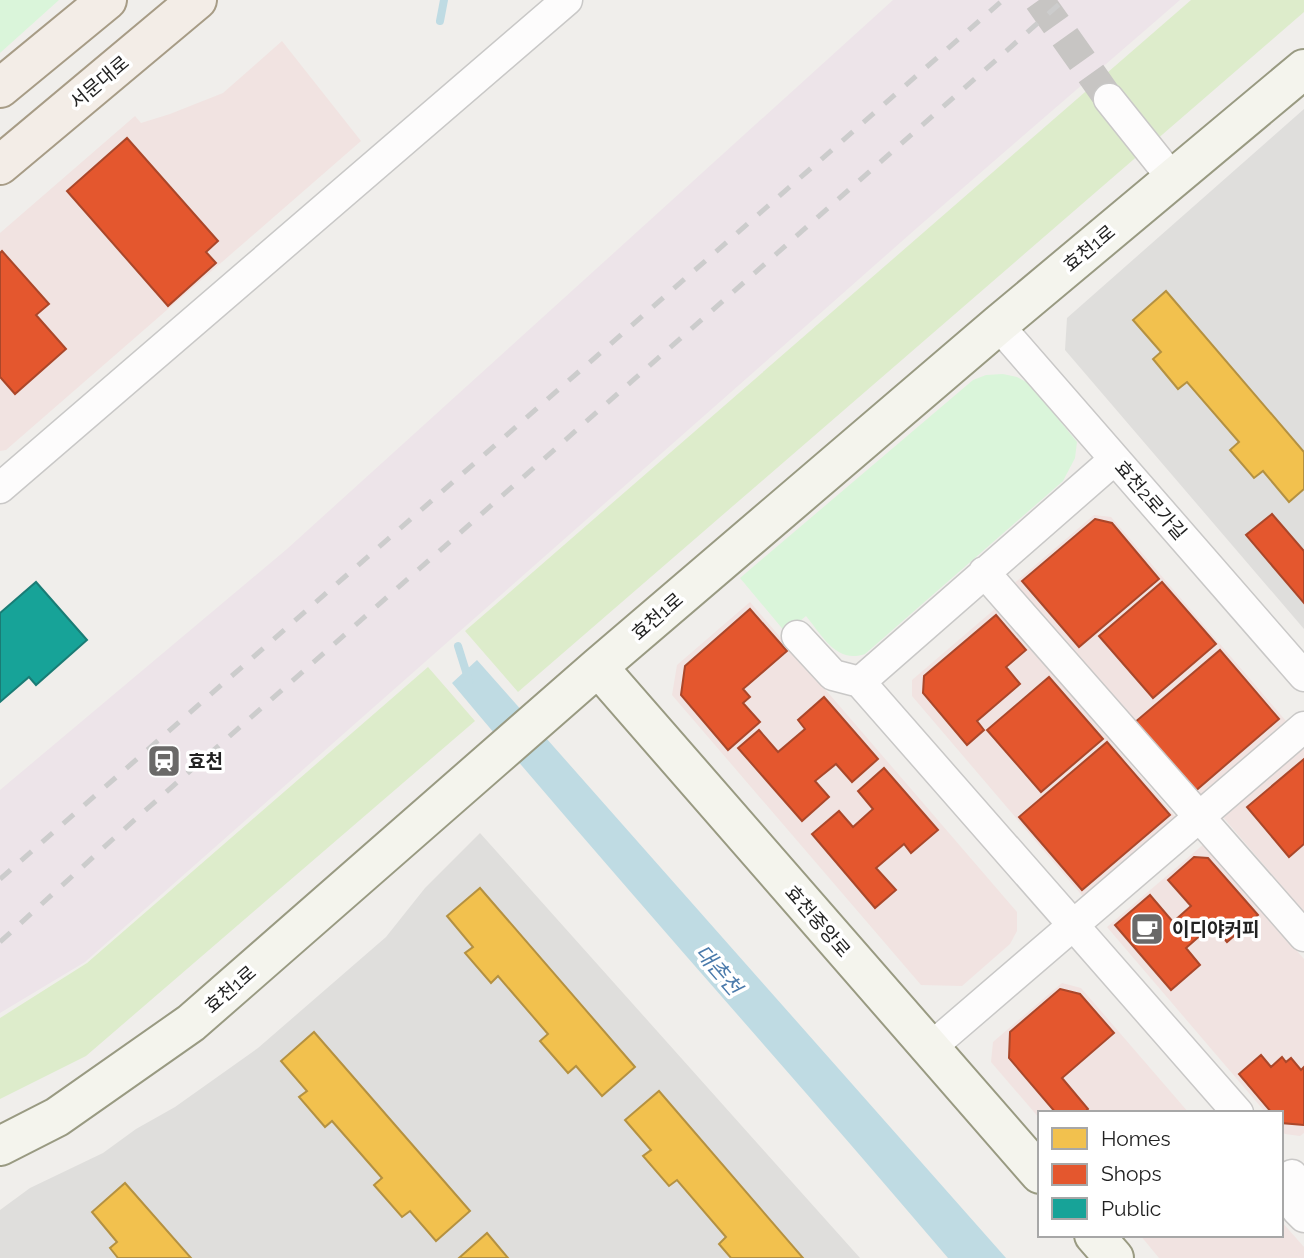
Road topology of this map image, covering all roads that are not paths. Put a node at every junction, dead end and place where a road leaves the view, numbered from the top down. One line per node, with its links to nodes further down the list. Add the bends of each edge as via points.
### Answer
1 (107, 0): 5 (main road)
2 (197, 0): 7 (main road, 서문대로)
3 (567, 0): 11 (street)
4 (1304, 69): 8 (street, 효천1로)
5 (0, 88)
6 (1109, 99): 8 (street)
7 (0, 165)
8 (1172, 179): 9 (street, 효천1로)
9 (998, 324): 10 (street, 효천2로가길); 14 (street, 효천1로)
10 (1115, 459): 12 (street); 15 (street, 효천2로가길)
11 (0, 488)
12 (984, 572): 16 (street); 18 (street)
13 (797, 636): 16 (street, via 833,675)
14 (597, 667): 21 (street, 효천중앙로); 23 (street, 효천1로, via 191,1023 57,1117)
15 (1304, 676)
16 (860, 682): 19 (street)
17 (1304, 727): 18 (street)
18 (1200, 818): 19 (street); 20 (street)
19 (1073, 925): 21 (street); 22 (street)
20 (1304, 936)
21 (929, 1049): 25 (street, 효천중앙로)
22 (1236, 1111)
23 (0, 1146)
24 (1292, 1168): 26 (street, via 1297,1210)
25 (1038, 1172)
26 (1304, 1217)
27 (1096, 1237): 28 (street)
28 (1114, 1258)

